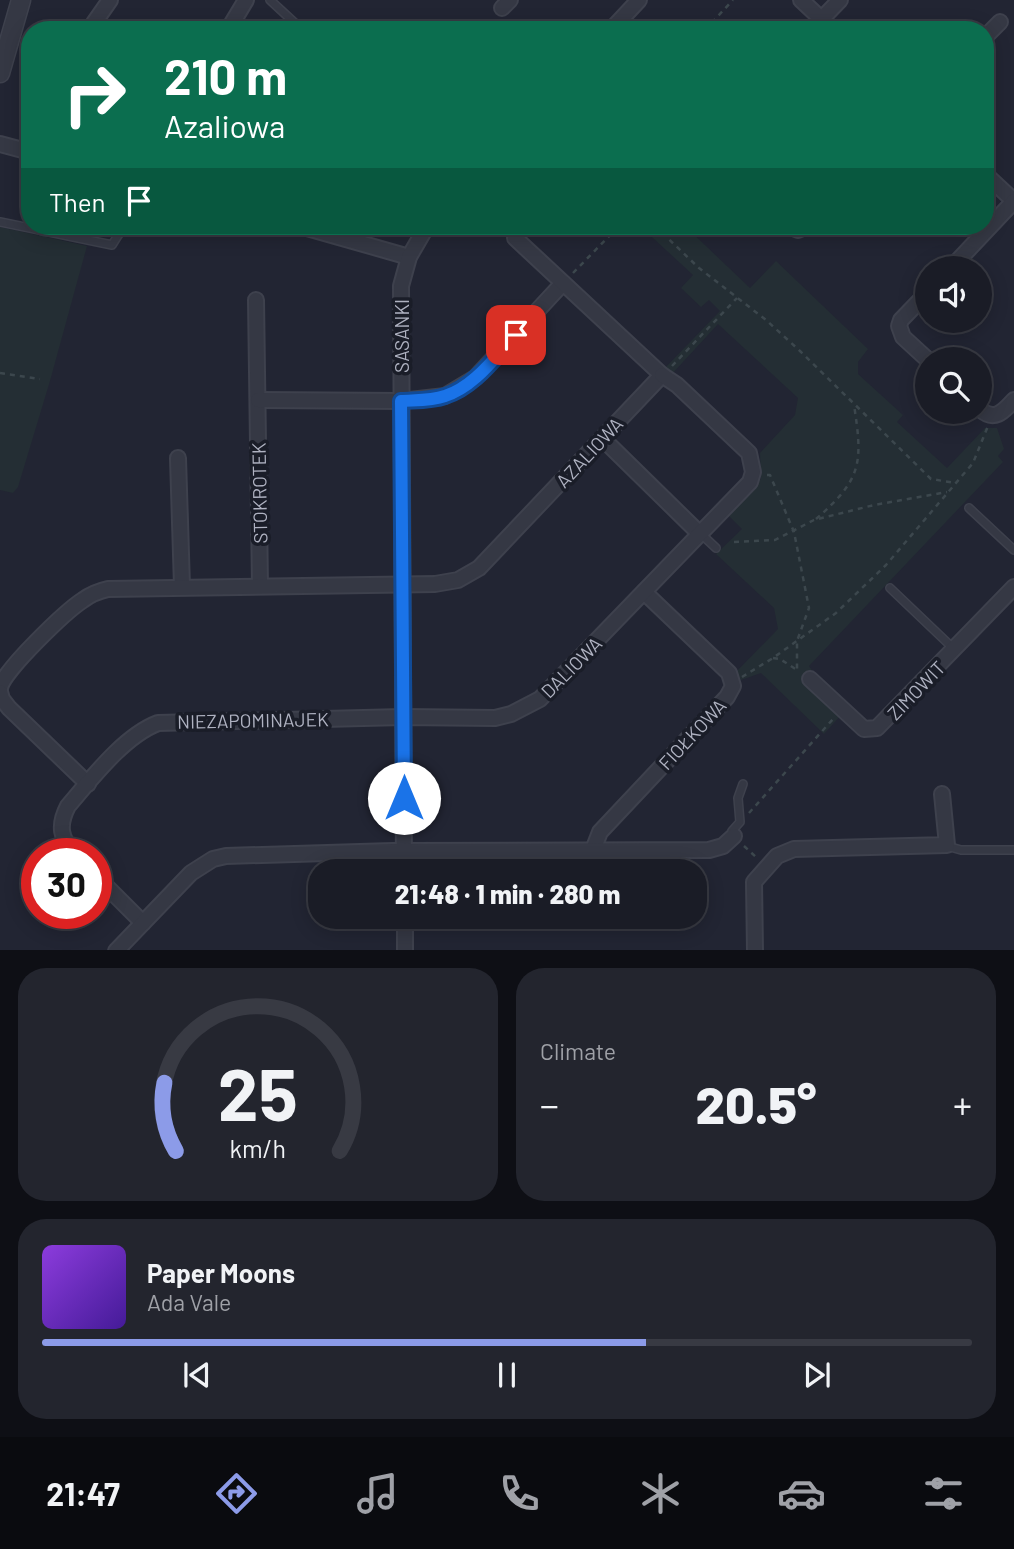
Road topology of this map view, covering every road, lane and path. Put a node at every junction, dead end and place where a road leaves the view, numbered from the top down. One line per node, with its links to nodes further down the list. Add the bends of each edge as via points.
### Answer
1 (21, 0): 18 (street)
2 (110, 0): 9 (street)
3 (246, 0): 10 (street)
4 (270, 0): 11 (lane)
5 (639, 0): 12 (street)
6 (733, 0): 13 (path)
7 (801, 0): 14 (street)
8 (840, 0): 15 (street)
9 (95, 21)
10 (233, 21)
11 (293, 21)
12 (619, 21)
13 (713, 21)
14 (814, 21)
15 (819, 21)
16 (1000, 22): 17 (street)
17 (994, 28)
18 (0, 73)
19 (0, 144): 20 (street)
20 (21, 150)
21 (994, 182): 22 (street)
22 (1014, 201): 24 (street)
23 (0, 222): 25 (lane)
24 (994, 222)
25 (21, 226)
26 (63, 235): 27 (lane, via 112,245)
27 (118, 235)
28 (332, 235): 35 (street)
29 (422, 235): 35 (street, SASANKI)
30 (610, 235): 36 (path)
31 (664, 235): 37 (path)
32 (982, 235): 34 (street)
33 (514, 238): 36 (street)
34 (962, 256)
35 (409, 257): 46 (street, SASANKI, via 401,286)
36 (563, 283): 42 (street); 46 (street, via 466,386 434,399)
37 (737, 298): 42 (path); 47 (path)
38 (256, 300): 44 (street, STOKROTEK)
39 (915, 305): 40 (street, via 899,326)
40 (915, 348)
41 (0, 373): 43 (path)
42 (662, 375): 50 (street, AZALIOWA); 52 (street, via 749,453)
43 (40, 379)
44 (258, 400): 46 (street); 64 (street, STOKROTEK)
45 (1014, 400): 48 (street, via 1003,411)
46 (401, 401): 62 (street, SASANKI)
47 (854, 405): 53 (path, via 931,479); 56 (path, via 858,468)
48 (992, 412)
49 (982, 424): 53 (path, via 973,463)
50 (602, 438): 58 (street); 62 (street, AZALIOWA, via 479,568 447,583)
51 (178, 458): 63 (street)
52 (753, 472): 57 (path, via 770,475); 58 (street, DALIOWA, via 750,482)
53 (956, 483): 54 (path)
54 (949, 491): 56 (path); 68 (path, via 862,589)
55 (969, 508): 61 (lane)
56 (814, 520): 57 (path)
57 (794, 532): 59 (path, via 775,540); 68 (path, via 809,608)
58 (699, 533): 60 (lane); 67 (street, DALIOWA)
59 (734, 541)
60 (716, 548)
61 (1014, 550)
62 (402, 584): 64 (street); 76 (street, SASANKI)
63 (182, 586): 64 (street); 74 (street, via 95,593 68,612 7,673)
64 (260, 586)
65 (1014, 587): 69 (street, ZIMOWIT)
66 (890, 588): 69 (lane)
67 (644, 592): 73 (street, FIOŁKOWA); 76 (street, DALIOWA, via 553,688 525,708 495,718)
68 (797, 641): 70 (path); 71 (path)
69 (955, 650): 75 (street, ZIMOWIT, via 877,728 864,729)
70 (773, 658): 71 (path); 73 (path)
71 (797, 670): 72 (path)
72 (810, 679): 75 (street, ZIMOWIT)
73 (733, 682): 84 (street, FIOŁKOWA, via 727,697 600,832)
74 (0, 690): 77 (street, via 9,708)
75 (842, 708): 80 (path)
76 (403, 717): 77 (street, NIEZAPOMINAJEK, via 158,723 136,734); 86 (street, SASANKI)
77 (88, 784): 82 (street, NIEZAPOMINAJEK, via 68,806 61,824)
78 (743, 784): 80 (lane, via 738,798)
79 (942, 794): 83 (street)
80 (740, 822): 81 (lane, via 732,831)
81 (734, 836): 84 (street, via 709,850); 88 (path)
82 (63, 838)
83 (947, 845): 85 (lane, via 961,850); 88 (street, via 788,850)
84 (593, 850): 86 (street)
85 (1014, 850)
86 (404, 851): 87 (street, SASANKI); 90 (street, via 213,859 191,873)
87 (404, 859)
88 (767, 866): 94 (street, via 753,888)
89 (112, 892): 90 (street)
90 (143, 923): 92 (street)
91 (405, 929): 93 (street)
92 (116, 950)
93 (405, 950)
94 (755, 950)

